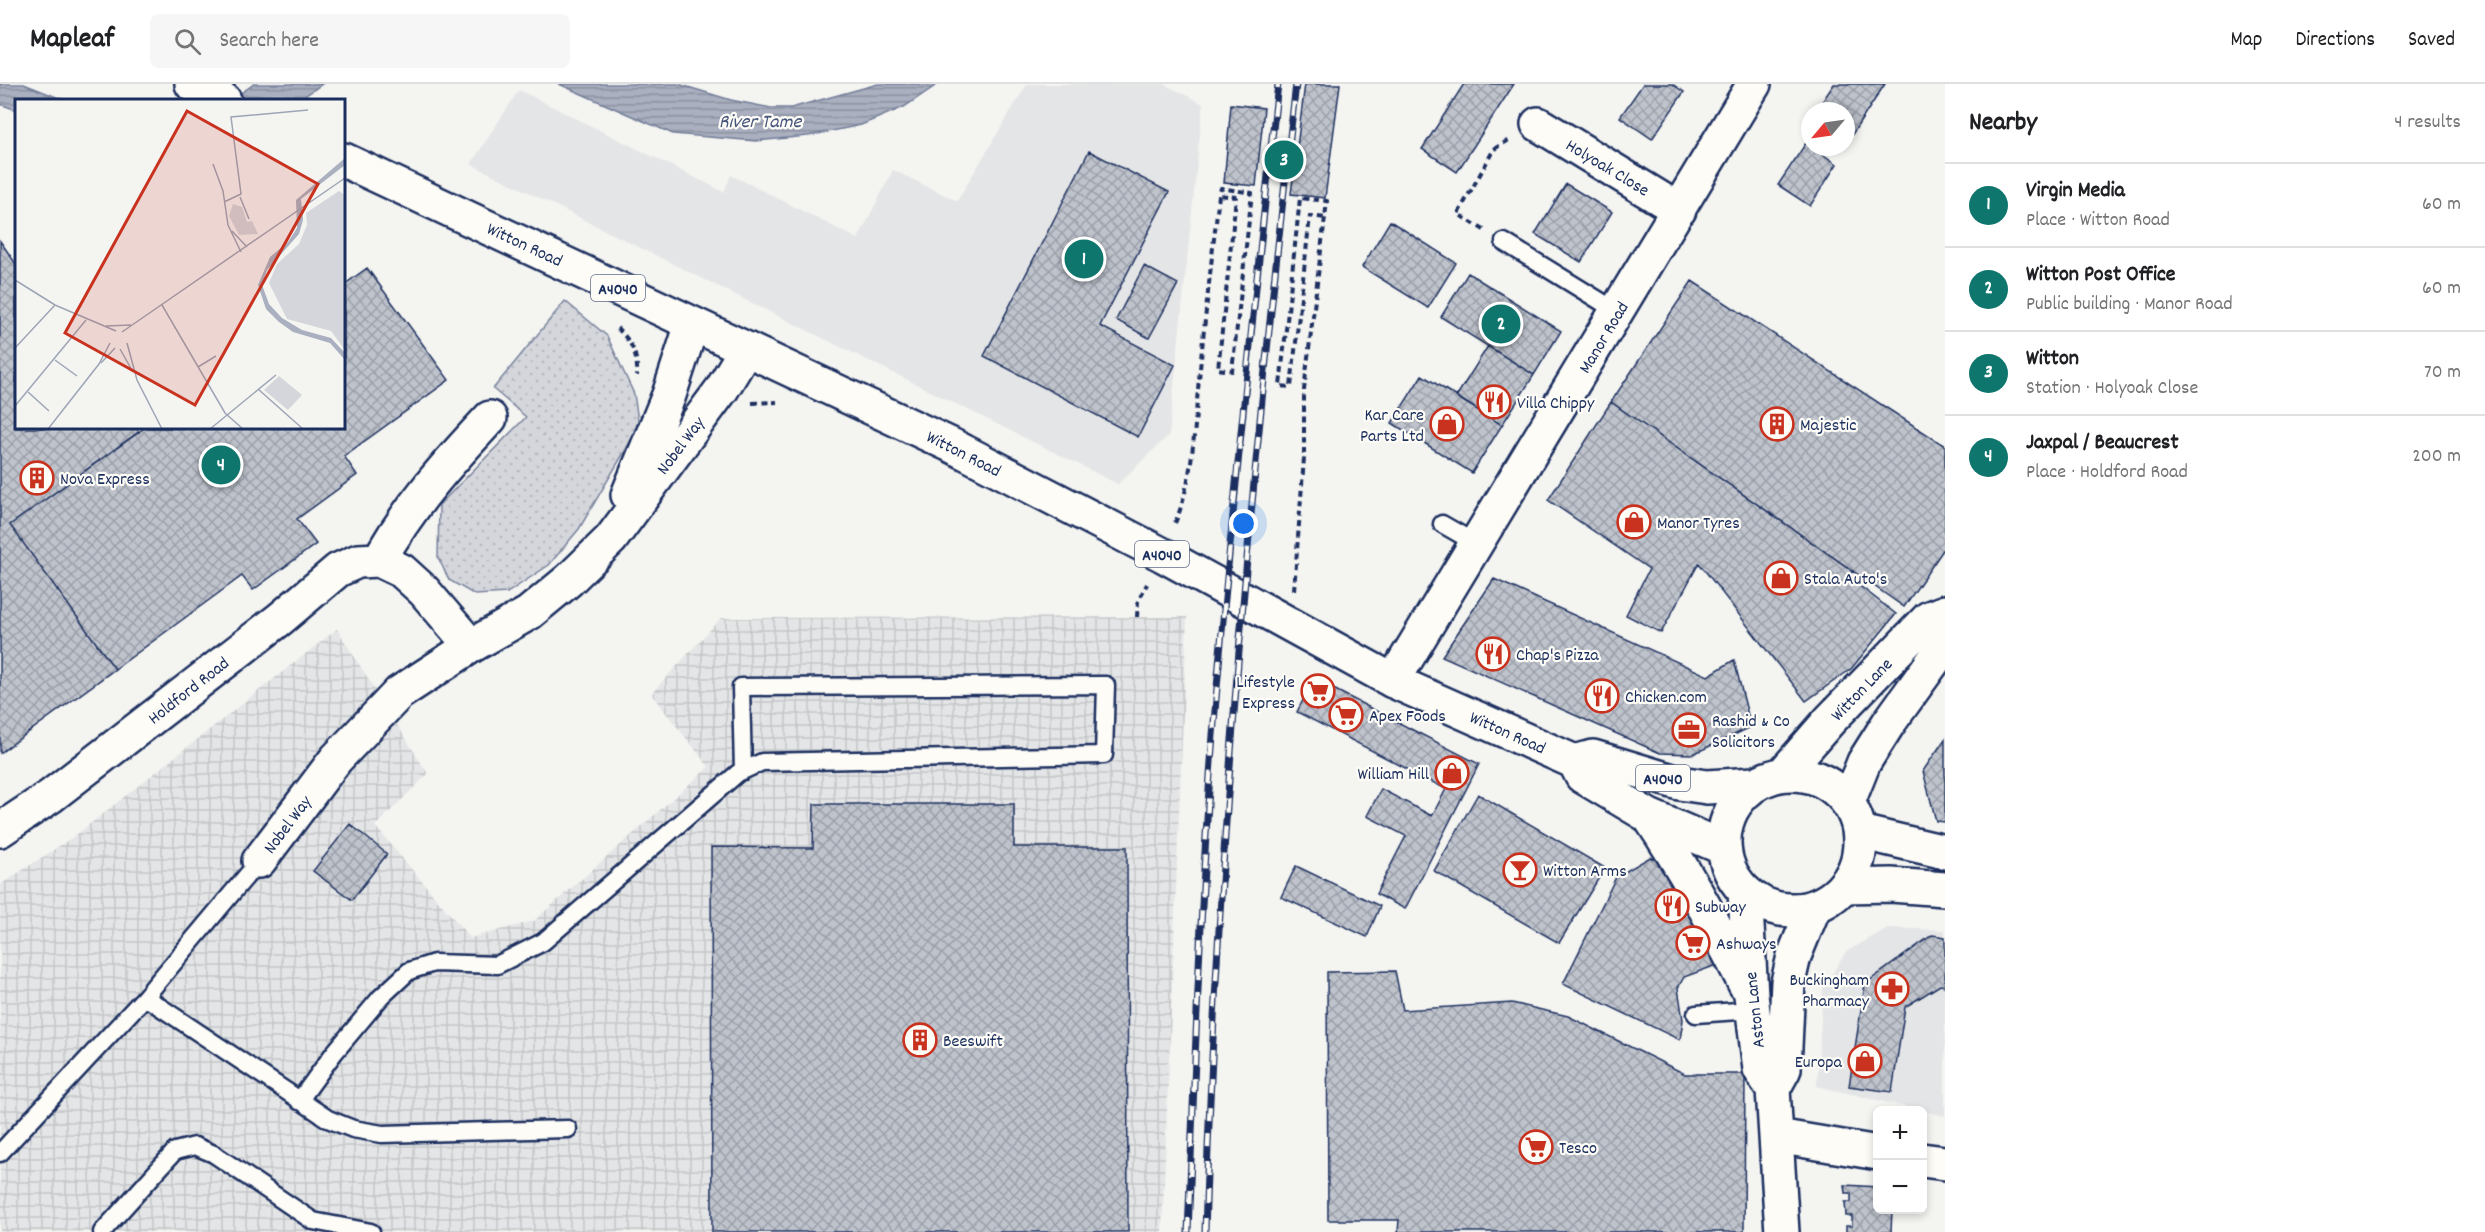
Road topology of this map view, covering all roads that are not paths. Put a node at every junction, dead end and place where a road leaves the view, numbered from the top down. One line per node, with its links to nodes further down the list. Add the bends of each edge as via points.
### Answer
1 (192, 84): 3 (main road)
2 (1754, 84): 6 (main road, Manor Road)
3 (222, 99)
4 (1538, 124): 6 (main road, Holyoak Close)
5 (345, 160): 9 (main road, Witton Road / A4040)
6 (1679, 210): 8 (main road, Manor Road)
7 (1504, 242): 8 (lane)
8 (1618, 312): 14 (main road, Manor Road)
9 (692, 324): 10 (main road, Witton Road / A4040); 13 (main road, Nobel Way, via 673,384)
10 (746, 349): 13 (main road, Nobel Way, via 722,389); 19 (main road, Witton Road / A4040, via 951,445)
11 (490, 418): 15 (main road, via 435,477)
12 (1442, 524): 14 (lane)
13 (611, 539): 18 (main road, Nobel Way, via 529,613)
14 (1477, 544): 19 (main road, Manor Road)
15 (379, 560): 18 (main road, via 402,571 424,591); 25 (main road, Holdford Road, via 358,561 338,570 51,796)
16 (1945, 612): 22 (main road, Witton Lane, via 1929,618)
17 (1945, 645): 23 (main road, Witton Lane, via 1864,762)
18 (471, 646): 29 (main road, Nobel Way, via 399,693 336,759)
19 (1393, 681): 20 (main road, Witton Road / A4040)
20 (1575, 762): 22 (main road, Witton Road / A4040, via 1593,758 1679,783 1707,787); 24 (main road, Witton Road / A4040, via 1582,776)
21 (743, 771): 21 (lane, via 762,762 1104,755 1106,685 741,687); 38 (lane, via 543,942 497,965 434,963 409,971 381,997)
22 (1768, 779): 23 (main road, via 1799,773 1814,777); 27 (main road, via 1742,795 1733,807)
23 (1848, 802): 26 (main road)
24 (1649, 816): 27 (main road, Witton Road / A4040); 35 (main road, via 1718,930)
25 (0, 830)
26 (1860, 832): 28 (main road); 30 (main road, via 1860,854)
27 (1724, 848): 32 (main road, via 1730,871)
28 (1945, 852)
29 (259, 861): 34 (lane, Nobel Way)
30 (1844, 886): 31 (main road); 33 (main road)
31 (1945, 890)
32 (1745, 891): 33 (main road, via 1778,909); 35 (main road, Aston Lane)
33 (1814, 907): 37 (main road, Aston Lane, via 1788,982 1784,1069)
34 (146, 997): 38 (lane); 42 (lane, Nobel Way)
35 (1752, 1002): 36 (lane); 37 (main road, Aston Lane, via 1760,1069)
36 (1696, 1014)
37 (1773, 1089): 40 (main road, Aston Lane)
38 (299, 1101): 39 (lane, via 353,1129 382,1134)
39 (568, 1129)
40 (1777, 1136): 41 (main road); 47 (main road, Aston Lane)
41 (1873, 1152)
42 (0, 1153)
43 (1927, 1161): 44 (main road)
44 (1945, 1163)
45 (102, 1232): 46 (lane, via 175,1151 195,1146 214,1154 314,1221)
46 (371, 1232)
47 (1782, 1232)

